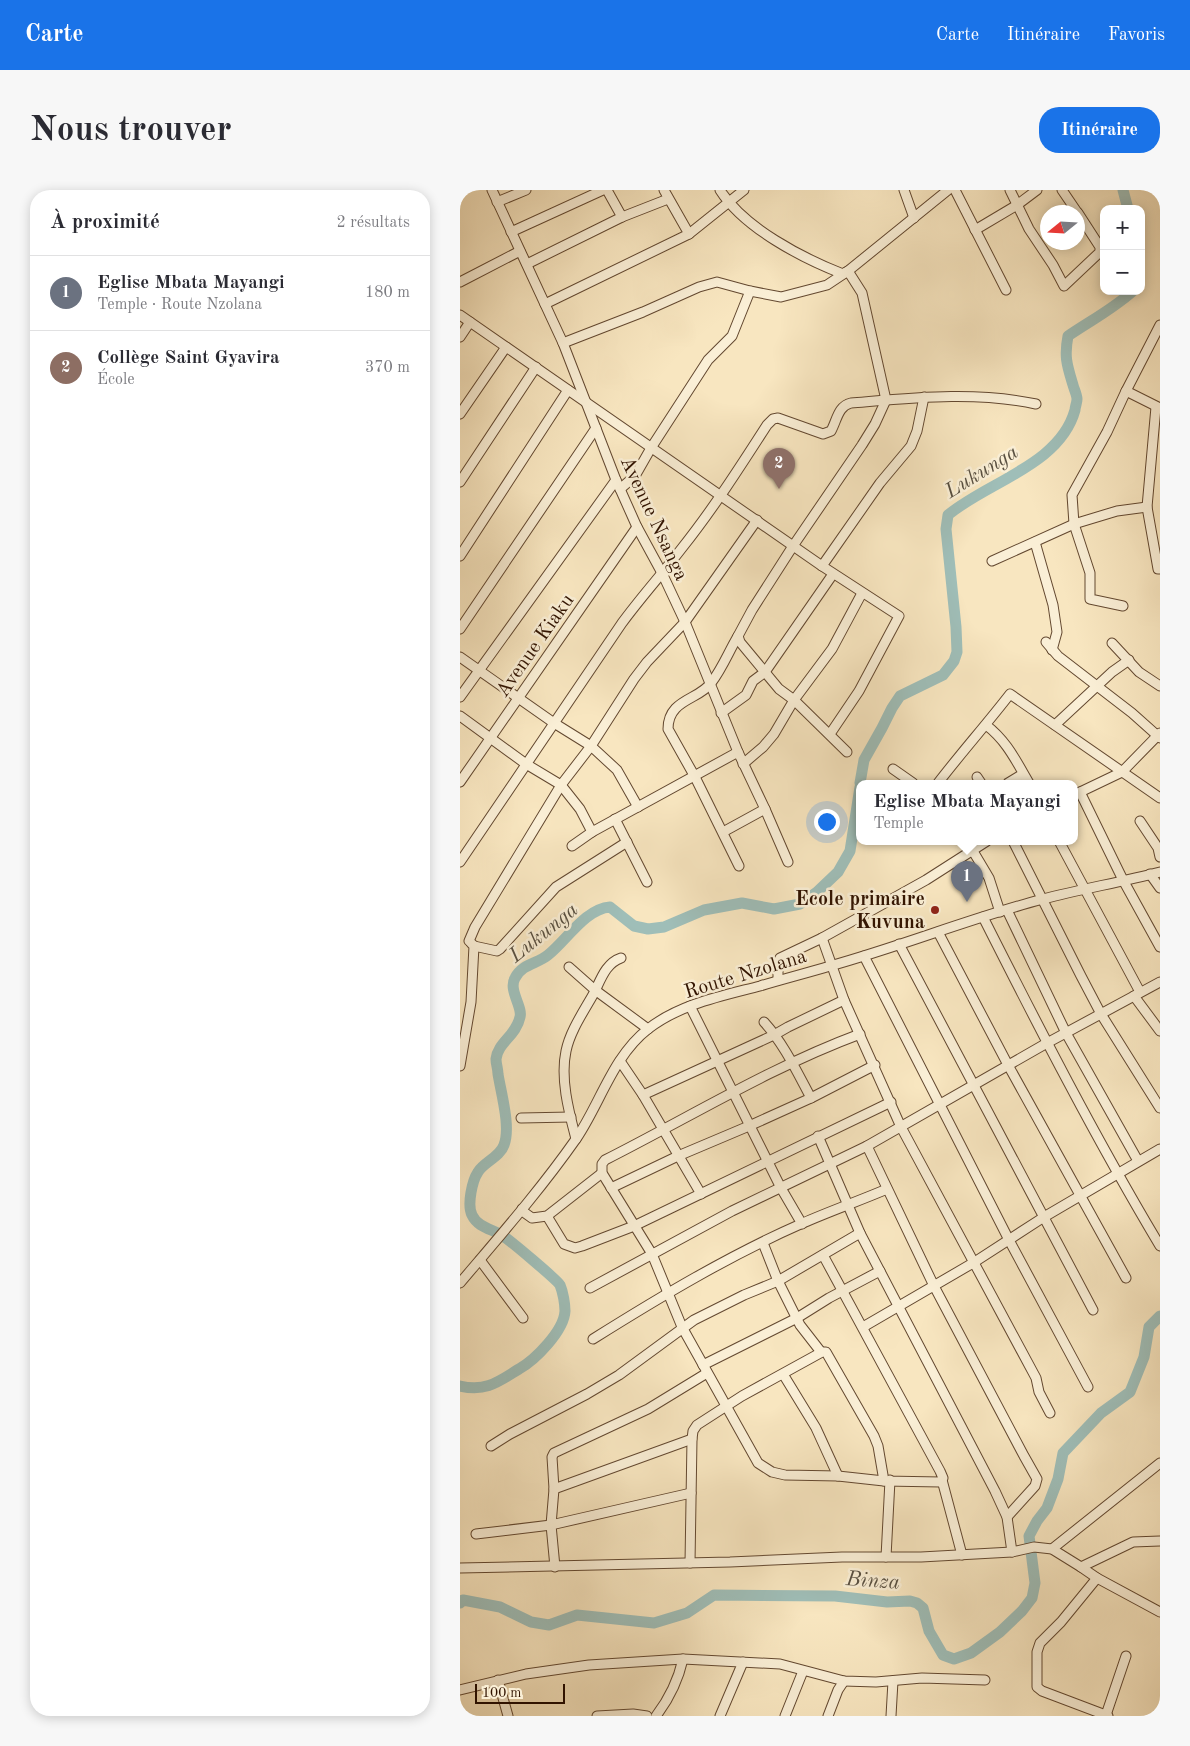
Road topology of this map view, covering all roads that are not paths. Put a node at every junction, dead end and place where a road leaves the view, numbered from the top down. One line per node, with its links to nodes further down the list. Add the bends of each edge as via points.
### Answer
1 (492, 190): 14 (street, Avenue Nsanga)
2 (526, 190): 14 (street)
3 (603, 190): 22 (street)
4 (607, 190): 18 (street)
5 (720, 190): 15 (street)
6 (744, 190): 15 (street)
7 (904, 190): 19 (street)
8 (948, 190): 19 (street)
9 (955, 190): 21 (street)
10 (1010, 190): 17 (street)
11 (1037, 190): 17 (street)
12 (1062, 190): 16 (street)
13 (666, 194): 18 (street); 23 (street)
14 (496, 202): 22 (street, Avenue Nsanga)
15 (728, 203): 23 (street); 28 (street, via 742,217 802,257 842,274)
16 (1072, 205)
17 (1017, 206): 21 (street); 24 (street)
18 (622, 218): 27 (street)
19 (914, 218): 28 (street)
20 (1085, 225): 25 (street, via 1100,252 1064,286)
21 (975, 230): 30 (street)
22 (511, 232): 26 (street, Avenue Nsanga)
23 (689, 234): 32 (street)
24 (1040, 245)
25 (1044, 250)
26 (520, 251): 27 (street, Avenue Nsanga); 29 (street)
27 (527, 264): 32 (street, Avenue Nsanga)
28 (848, 271): 31 (street, via 828,285 781,297); 43 (street, via 862,293)
29 (460, 282)
30 (1006, 290)
31 (750, 291): 37 (street, via 717,282 705,285); 49 (street, via 732,336 708,360)
32 (545, 304): 37 (street, Avenue Nsanga)
33 (460, 315): 34 (street)
34 (470, 322): 36 (street); 38 (street)
35 (1160, 325): 41 (street)
36 (460, 337)
37 (563, 343): 44 (street, Avenue Nsanga)
38 (506, 347): 39 (street); 47 (street)
39 (536, 367): 40 (street); 52 (street)
40 (568, 390): 44 (street); 61 (street)
41 (1126, 392): 46 (street); 57 (street, via 1072,495)
42 (924, 397): 43 (street); 45 (street, via 983,397); 63 (street, via 918,431 911,446 880,483)
43 (886, 400): 54 (street, via 845,404 831,431 823,434 773,419); 60 (street, via 862,445)
44 (586, 401): 48 (street, Avenue Nsanga); 49 (street)
45 (1036, 404)
46 (1158, 407): 50 (street)
47 (460, 414)
48 (596, 428): 51 (street, Avenue Nsanga); 70 (street)
49 (651, 448): 53 (street, via 635,476); 54 (street)
50 (1156, 457): 55 (street)
51 (616, 480): 53 (street, Avenue Nsanga); 77 (street)
52 (460, 482)
53 (620, 489): 58 (street, Avenue Nsanga)
54 (721, 496): 56 (street); 65 (street)
55 (1148, 507): 57 (street, via 1117,510); 64 (street)
56 (757, 520): 60 (street); 69 (street)
57 (1074, 524): 59 (street); 68 (street, via 1090,573 1090,599)
58 (637, 527): 65 (street, Avenue Nsanga); 83 (street, Avenue Kiaku)
59 (1035, 542): 62 (street); 74 (street, via 1053,605 1057,632)
60 (793, 546): 63 (street); 71 (street)
61 (460, 556)
62 (992, 561)
63 (822, 566): 66 (street)
64 (1160, 569)
65 (662, 573): 69 (street, Avenue Nsanga); 87 (street, via 622,623)
66 (833, 574): 67 (street); 78 (street)
67 (862, 592): 84 (street, via 832,649); 90 (street, via 899,616 859,691)
68 (1123, 606)
69 (685, 622): 79 (street, Avenue Nsanga); 93 (street, via 634,679)
70 (460, 629)
71 (738, 636): 78 (street); 79 (street)
72 (1046, 642): 74 (street)
73 (1112, 643): 76 (street)
74 (1052, 650): 80 (street)
75 (460, 656): 77 (street)
76 (1129, 660): 80 (street); 81 (street, via 1139,672)
77 (479, 671): 82 (street); 83 (street)
78 (765, 672): 84 (street); 85 (street, via 753,681 746,695)
79 (710, 685): 85 (street, Avenue Nsanga); 101 (street, via 681,704 668,721 668,729)
80 (1097, 686): 89 (street); 91 (street)
81 (1160, 686)
82 (460, 697)
83 (519, 698): 87 (street); 92 (street, Avenue Kiaku)
84 (794, 700): 90 (street); 97 (street, via 768,740)
85 (721, 713): 94 (street, Avenue Nsanga)
86 (460, 716): 92 (street)
87 (554, 723): 93 (street); 96 (street)
88 (986, 724): 89 (street, via 1010,694); 100 (street, via 1005,742); 103 (street)
89 (1055, 725): 99 (street)
90 (830, 734): 95 (street)
91 (1159, 736): 99 (street)
92 (491, 739): 96 (street); 106 (street, Avenue Kiaku)
93 (591, 746): 107 (street); 111 (street, via 617,770)
94 (738, 752): 97 (street, Avenue Nsanga); 101 (street)
95 (847, 752)
96 (526, 764): 107 (street); 125 (street)
97 (743, 764): 112 (street, Avenue Nsanga)
98 (893, 769): 102 (street)
99 (1122, 772): 108 (street); 110 (street)
100 (1023, 774): 104 (street); 105 (street)
101 (695, 776): 111 (street); 116 (street)
102 (909, 780)
103 (940, 780)
104 (1013, 780)
105 (1027, 780)
106 (460, 782)
107 (561, 785): 115 (street, via 580,809); 139 (street, via 474,927)
108 (1078, 793)
109 (1078, 795): 130 (street)
110 (1160, 798)
111 (638, 807): 113 (street)
112 (765, 809): 116 (street); 126 (street, Avenue Nsanga)
113 (615, 820): 115 (street); 117 (street)
114 (1140, 821): 124 (street, via 1158,848)
115 (592, 832): 122 (street)
116 (723, 832): 127 (street)
117 (627, 842): 131 (street); 139 (street, via 556,887 500,949)
118 (970, 845): 123 (street)
119 (980, 845): 123 (street)
120 (1015, 845): 134 (street)
121 (1061, 845): 133 (street)
122 (572, 846)
123 (973, 849): 135 (street); 138 (street, via 926,880)
124 (1160, 857)
125 (460, 862)
126 (788, 862)
127 (739, 866)
128 (1160, 872): 129 (street, Route Nzolana)
129 (1150, 874): 130 (street, Route Nzolana); 132 (street)
130 (1123, 880): 133 (street, Route Nzolana); 141 (street)
131 (647, 882)
132 (1160, 885)
133 (1085, 889): 134 (street, Route Nzolana); 149 (street)
134 (1043, 899): 135 (street, Route Nzolana); 152 (street)
135 (1004, 911): 136 (street, Route Nzolana); 156 (street)
136 (983, 917): 137 (street, Route Nzolana); 159 (street)
137 (938, 932): 140 (street, Route Nzolana); 164 (street)
138 (822, 938): 144 (street); 146 (street, via 780,958)
139 (468, 943): 165 (street, via 471,1002)
140 (899, 944): 142 (street, Route Nzolana); 166 (street)
141 (1160, 947)
142 (864, 956): 144 (street, Route Nzolana); 171 (street)
143 (621, 958): 148 (street, via 609,966)
144 (831, 966): 146 (street, Route Nzolana); 150 (street)
145 (569, 967): 148 (street)
146 (778, 980): 151 (street, Route Nzolana)
147 (1160, 982): 149 (street)
148 (595, 990): 154 (street); 173 (street, via 566,1052 565,1080)
149 (1137, 994): 152 (street); 155 (street)
150 (844, 1000): 157 (street); 158 (street)
151 (690, 1006): 154 (street, Route Nzolana); 160 (street)
152 (1102, 1014): 156 (street); 172 (street)
153 (764, 1022): 158 (street)
154 (648, 1029): 161 (street, Route Nzolana)
155 (1160, 1031)
156 (1066, 1033): 159 (street); 183 (street)
157 (860, 1034): 162 (street); 163 (street)
158 (774, 1035): 160 (street); 162 (street)
159 (1047, 1043): 164 (street); 187 (street)
160 (716, 1061): 167 (street); 168 (street)
161 (620, 1062): 168 (street); 179 (street, Route Nzolana)
162 (792, 1062): 167 (street); 169 (street)
163 (875, 1065): 169 (street); 170 (street)
164 (1008, 1065): 166 (street); 192 (street)
165 (460, 1066)
166 (973, 1085): 171 (street); 196 (street)
167 (732, 1092): 175 (street); 177 (street)
168 (643, 1094): 177 (street)
169 (811, 1098): 175 (street)
170 (891, 1102): 176 (street); 178 (street)
171 (940, 1104): 176 (street); 200 (street)
172 (1160, 1108)
173 (571, 1116): 174 (street); 179 (street)
174 (520, 1118)
175 (750, 1126): 182 (street); 184 (street)
176 (901, 1127): 180 (street); 206 (street)
177 (664, 1130): 182 (street); 186 (street, via 605,1160)
178 (818, 1136): 184 (street); 185 (street)
179 (576, 1138): 194 (street, Route Nzolana)
180 (867, 1146): 185 (street); 190 (street)
181 (1160, 1149): 183 (street)
182 (678, 1156): 188 (street); 191 (street)
183 (1138, 1161): 187 (street)
184 (768, 1162): 189 (street); 191 (street)
185 (831, 1164): 189 (street); 193 (street)
186 (602, 1173): 188 (street); 195 (street)
187 (1118, 1175): 192 (street); 202 (street)
188 (611, 1188): 198 (street)
189 (780, 1188): 197 (street); 203 (street)
190 (887, 1189): 193 (street); 211 (street)
191 (701, 1194): 198 (street)
192 (1082, 1197): 196 (street); 208 (street)
193 (848, 1205): 197 (street); 199 (street)
194 (522, 1209): 195 (street, via 532,1218); 205 (street, Route Nzolana)
195 (547, 1216): 198 (street, via 564,1244 575,1248)
196 (1044, 1217): 200 (street); 216 (street)
197 (802, 1224): 201 (street)
198 (634, 1226): 203 (street)
199 (860, 1233): 204 (street); 207 (street)
200 (1008, 1240): 206 (street); 225 (street)
201 (764, 1242): 209 (street); 214 (street)
202 (1160, 1246)
203 (652, 1254): 212 (street); 214 (street)
204 (824, 1255): 209 (street); 213 (street)
205 (480, 1260): 210 (street, Route Nzolana); 217 (street)
206 (974, 1262): 211 (street); 227 (street, via 1036,1378 1038,1392)
207 (880, 1270): 213 (street); 215 (street)
208 (1126, 1278)
209 (778, 1281): 218 (street); 219 (street)
210 (460, 1283)
211 (934, 1286): 215 (street); 236 (street, via 1037,1479 1035,1486)
212 (590, 1288)
213 (842, 1291): 218 (street); 220 (street)
214 (668, 1293): 219 (street); 221 (street)
215 (899, 1306): 220 (street); 236 (street)
216 (1094, 1310)
217 (523, 1318)
218 (797, 1318): 222 (street); 223 (street)
219 (682, 1326): 223 (street); 229 (street, via 619,1375)
220 (862, 1328): 233 (street)
221 (593, 1340)
222 (821, 1352): 224 (street); 232 (street, via 826,1352 874,1436)
223 (705, 1369): 226 (street); 234 (street, via 648,1408 557,1450 552,1457)
224 (783, 1374): 226 (street); 231 (street, via 816,1428)
225 (1088, 1387)
226 (726, 1407): 228 (street, via 696,1425); 231 (street, via 758,1463 765,1469 785,1475)
227 (1050, 1413)
228 (692, 1438): 234 (street); 235 (street)
229 (492, 1446)
230 (1160, 1463): 240 (street)
231 (838, 1476): 232 (street)
232 (887, 1480): 233 (street); 243 (street)
233 (942, 1480): 242 (street)
234 (554, 1489): 237 (street)
235 (691, 1493): 237 (street); 244 (street)
236 (1007, 1517): 241 (street)
237 (551, 1524): 238 (street); 245 (street)
238 (476, 1534)
239 (1160, 1541): 247 (street, via 1133,1542)
240 (1052, 1549): 241 (street, via 1030,1548); 247 (street)
241 (1012, 1552): 242 (street)
242 (962, 1555): 243 (street)
243 (886, 1557): 244 (street)
244 (690, 1563): 245 (street)
245 (555, 1567): 246 (street)
246 (460, 1568)
247 (1081, 1568): 248 (street)
248 (1096, 1578): 249 (street); 267 (street, via 1040,1643 1037,1687)
249 (1160, 1612)
250 (1126, 1656): 267 (street)
251 (683, 1660): 252 (street); 254 (street, via 589,1664); 262 (street, via 673,1691)
252 (743, 1662): 253 (street, via 780,1664); 263 (street)
253 (803, 1671): 255 (street); 264 (street)
254 (498, 1680): 258 (street); 259 (street)
255 (844, 1680): 257 (street); 265 (street)
256 (985, 1680): 257 (street, via 922,1678)
257 (893, 1681): 266 (street)
258 (460, 1690)
259 (508, 1716)
260 (598, 1716): 261 (street)
261 (647, 1716)
262 (656, 1716)
263 (720, 1716)
264 (785, 1716)
265 (828, 1716)
266 (891, 1716)
267 (1107, 1716)

